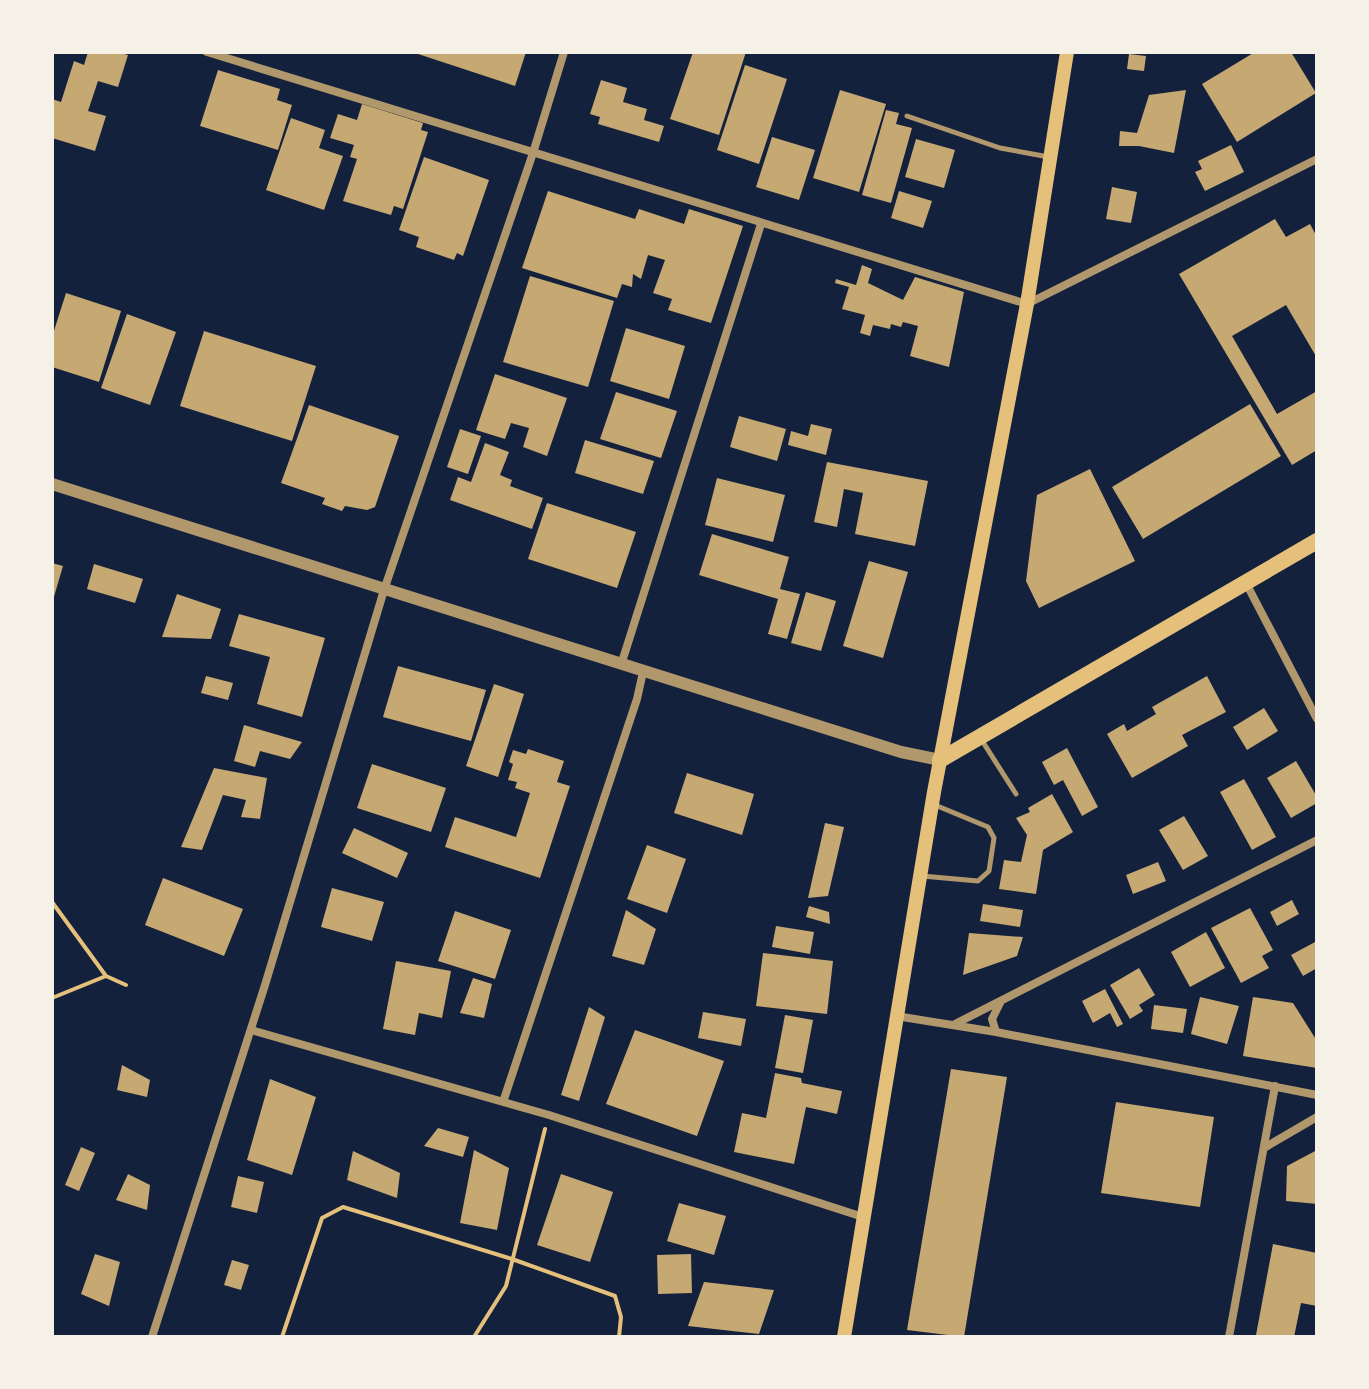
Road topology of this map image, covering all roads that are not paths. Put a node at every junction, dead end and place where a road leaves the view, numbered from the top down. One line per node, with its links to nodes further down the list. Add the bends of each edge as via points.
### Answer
1 (207, 52): 5 (street)
2 (564, 52): 5 (street)
3 (1067, 52): 6 (main road)
4 (907, 116): 6 (lane, via 1000,148)
5 (533, 153): 8 (street); 13 (street)
6 (1050, 158): 9 (main road)
7 (1317, 159): 9 (street)
8 (761, 224): 9 (street); 14 (street)
9 (1027, 304): 18 (main road)
10 (52, 484): 13 (street)
11 (1317, 541): 12 (main road)
12 (1246, 583): 16 (street); 17 (main road)
13 (384, 590): 14 (street); 26 (street)
14 (621, 666): 15 (street)
15 (643, 672): 18 (street); 30 (street)
16 (1317, 719)
17 (980, 739): 18 (main road); 19 (lane)
18 (940, 760): 20 (main road)
19 (1016, 794)
20 (932, 804): 22 (main road); 22 (lane, via 988,827 994,838 989,871 978,881)
21 (1317, 840): 23 (street)
22 (921, 876): 24 (main road)
23 (1001, 1001): 25 (street); 27 (street, via 992,1019)
24 (895, 1015): 25 (street); 33 (main road)
25 (954, 1025): 27 (street)
26 (251, 1030): 30 (street); 34 (street)
27 (996, 1032): 28 (street)
28 (1275, 1086): 29 (street); 32 (street)
29 (1317, 1095)
30 (503, 1102): 33 (street)
31 (1317, 1117): 32 (street)
32 (1264, 1148): 36 (street)
33 (863, 1217): 35 (main road)
34 (152, 1337)
35 (844, 1337)
36 (1229, 1337)

